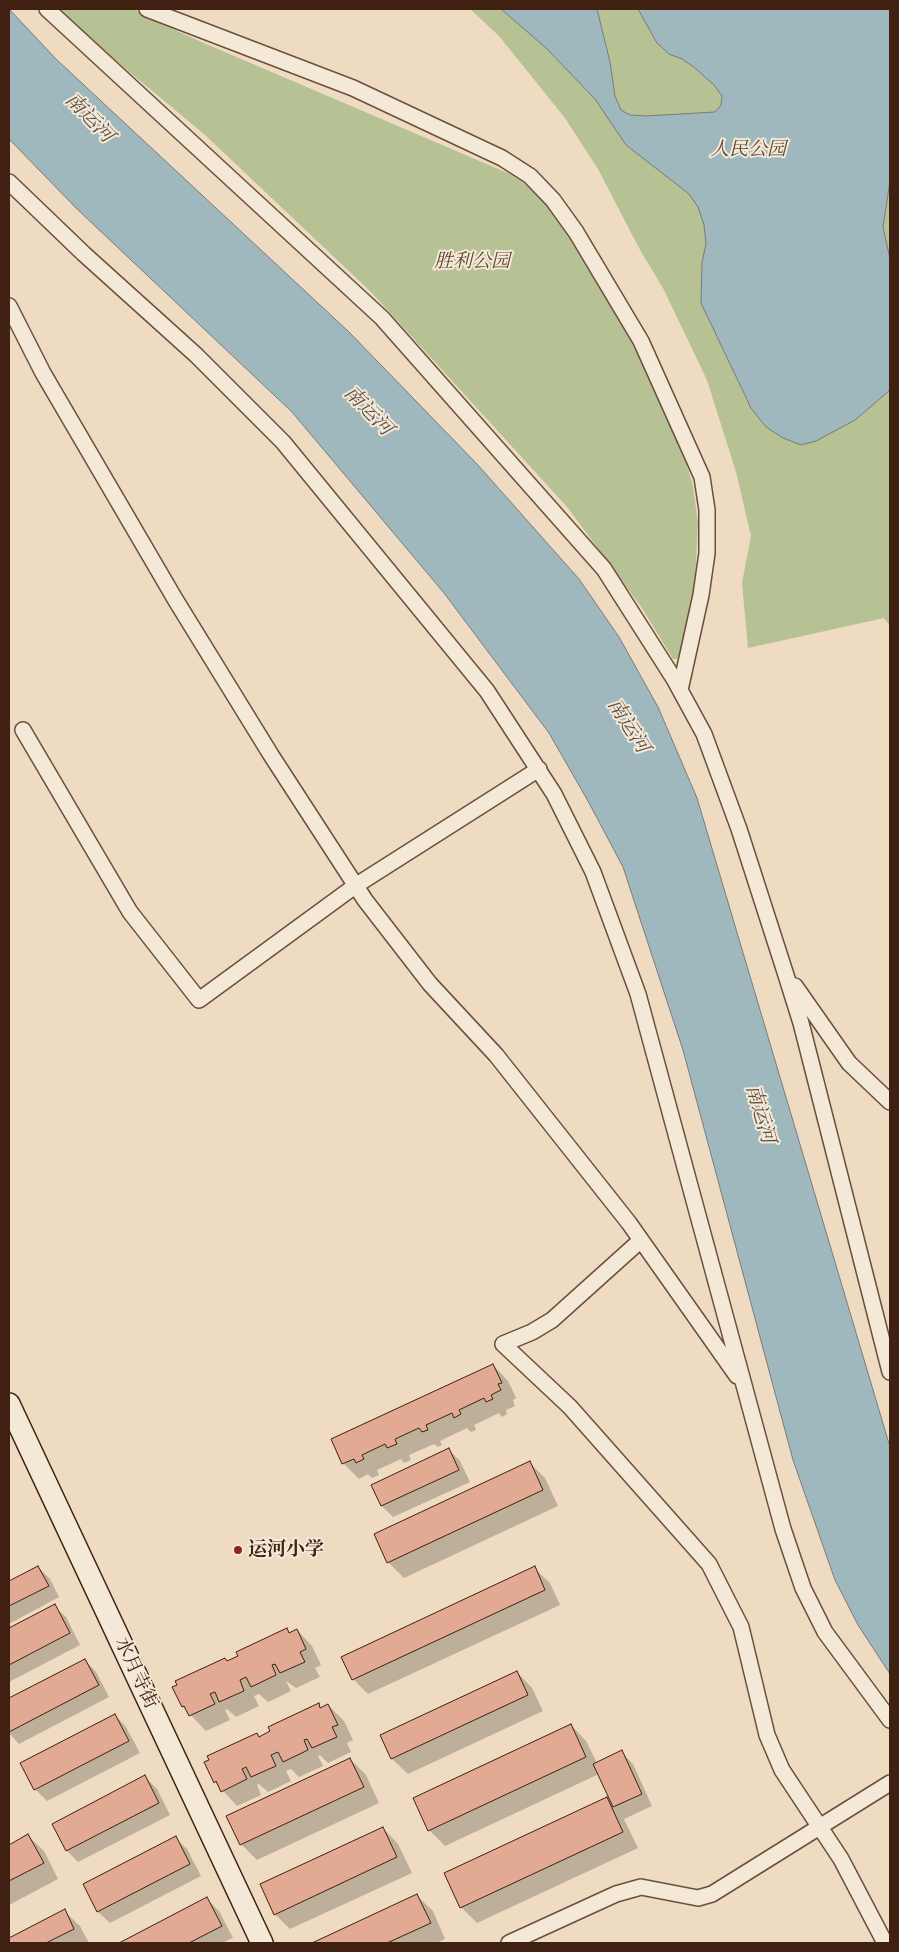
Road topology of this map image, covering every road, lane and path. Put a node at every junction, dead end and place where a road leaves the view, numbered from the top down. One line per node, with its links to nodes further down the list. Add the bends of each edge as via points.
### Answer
1 (47, 9): 5 (street, via 382,318 604,570)
2 (147, 9): 5 (street, via 353,88 502,158 530,176 553,200 641,340 702,477 707,510 707,553)
3 (9, 182): 7 (street, via 196,355 283,442 487,691)
4 (9, 306): 8 (street, via 43,374 175,599)
5 (680, 690): 9 (street, via 704,734)
6 (23, 730): 8 (street, via 130,912 199,1000)
7 (539, 769): 8 (street); 13 (street, via 592,872 638,994)
8 (355, 886): 11 (street, via 430,984 496,1055)
9 (785, 972): 10 (street, via 849,1063); 12 (street, via 801,1023)
10 (890, 1102)
11 (641, 1240): 13 (street); 17 (street, via 552,1320 503,1344 570,1407 709,1564 742,1627 766,1735 782,1770)
12 (890, 1372)
13 (743, 1385): 15 (street, via 782,1529 803,1588 826,1632)
14 (9, 1404): 18 (street, 水月寺街)
15 (890, 1720)
16 (890, 1783): 17 (street)
17 (821, 1828): 19 (street, via 712,1894 698,1898 641,1887 616,1894); 20 (street)
18 (262, 1943)
19 (509, 1943)
20 (886, 1943)

